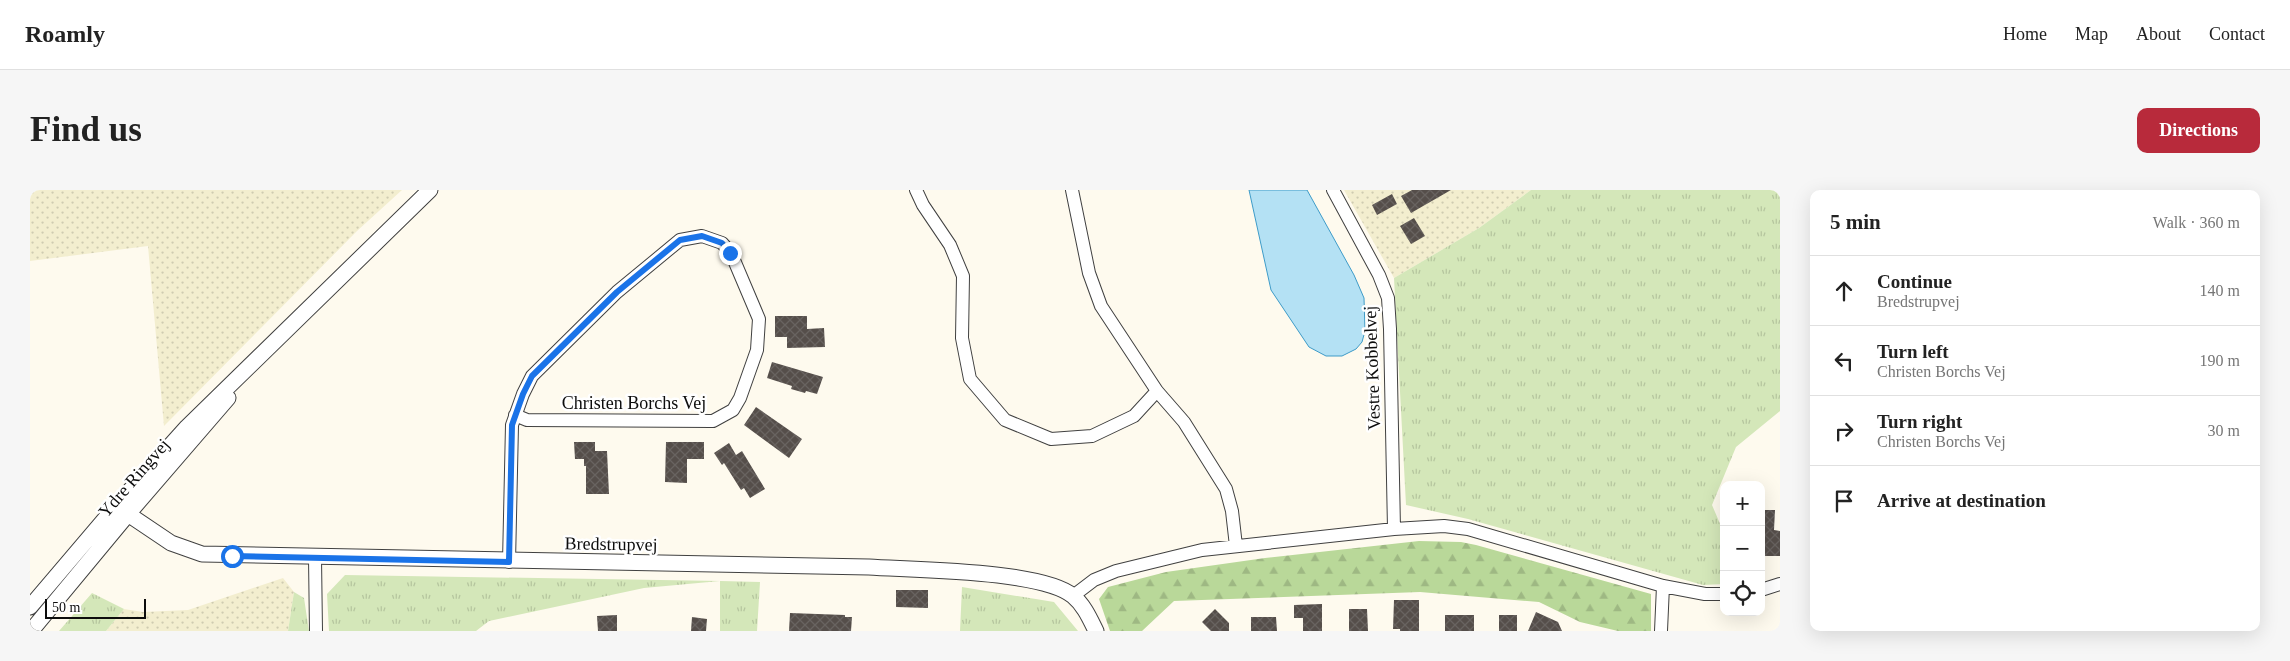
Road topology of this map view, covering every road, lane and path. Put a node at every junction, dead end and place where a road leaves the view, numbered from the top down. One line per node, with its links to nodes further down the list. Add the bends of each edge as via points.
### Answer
1 (430, 190): 7 (street, Ydre Ringvej, via 267,350 254,369)
2 (916, 190): 5 (street, via 950,245 963,276 962,338 970,380 1005,420 1051,439 1092,436 1134,416)
3 (1072, 190): 5 (street, via 1088,273 1101,306)
4 (1333, 190): 8 (street, Vestre Kobbelvej, via 1388,298)
5 (1157, 391): 9 (street, via 1184,422 1226,489)
6 (515, 415): 6 (street, Christen Borchs Vej, via 527,420 713,421 733,410 757,350 759,329 756,310 730,253 722,243 702,236 680,240 617,292 532,376); 11 (street, Christen Borchs Vej, via 512,425)
7 (122, 510): 10 (street, Bredstrupvej, via 171,543 202,554); 14 (street, Ydre Ringvej); 18 (street, Ydre Ringvej)
8 (1394, 529): 9 (street); 13 (street, via 1444,526 1468,529)
9 (1236, 546): 17 (street, via 1202,550 1116,571 1094,580)
10 (315, 558): 11 (street, Bredstrupvej); 21 (street)
11 (509, 562): 17 (street, Bredstrupvej, via 859,567 976,574 1041,581)
12 (1780, 584): 15 (street)
13 (1662, 586): 16 (street); 23 (street)
14 (36, 588): 18 (street); 19 (street, Ydre Ringvej)
15 (1765, 589)
16 (1720, 594)
17 (1073, 596): 22 (street, Bredstrupvej)
18 (53, 603): 20 (street, Ydre Ringvej)
19 (30, 608)
20 (31, 631)
21 (316, 631)
22 (1096, 631)
23 (1661, 631)

